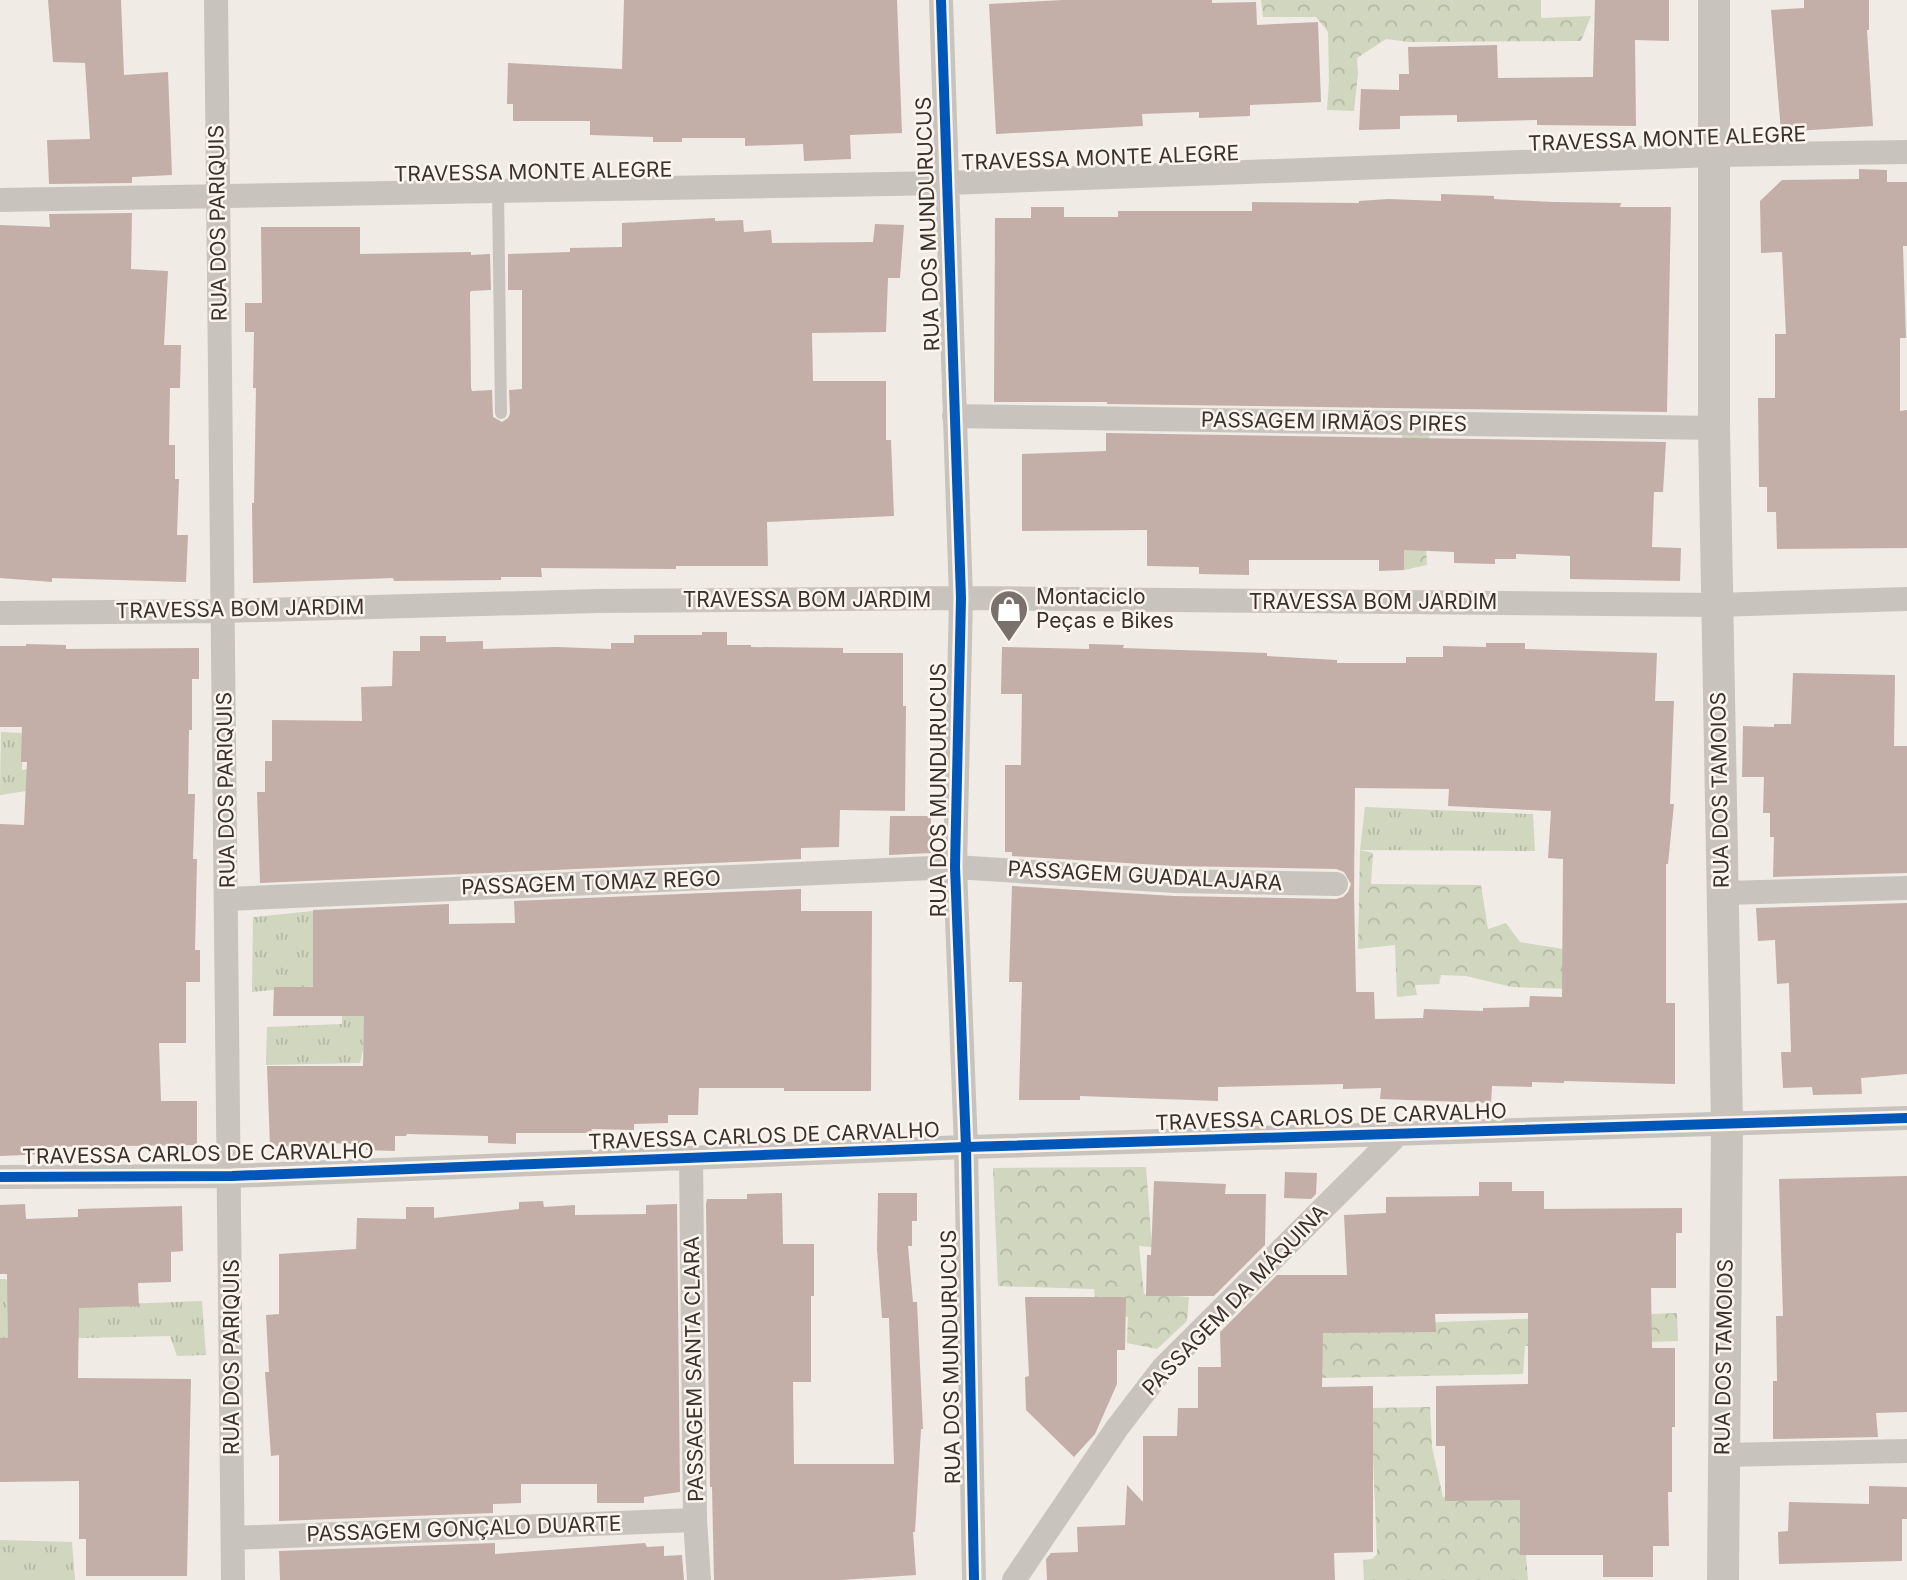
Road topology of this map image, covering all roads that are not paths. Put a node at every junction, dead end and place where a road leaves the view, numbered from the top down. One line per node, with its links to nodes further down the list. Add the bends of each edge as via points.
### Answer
1 (216, 0): 8 (street, RUA DOS PARIQUIS)
2 (941, 0): 6 (street, RUA DOS MUNDURUCUS)
3 (1714, 0): 5 (street, RUA DOS TAMOIOS)
4 (1907, 152): 5 (street, TRAVESSA MONTE ALEGRE)
5 (1714, 155): 6 (street, TRAVESSA MONTE ALEGRE); 12 (street, RUA DOS TAMOIOS)
6 (946, 183): 7 (street, TRAVESSA MONTE ALEGRE); 11 (street, RUA DOS MUNDURUCUS)
7 (498, 192): 8 (street, TRAVESSA MONTE ALEGRE); 10 (lane)
8 (217, 197): 9 (street, TRAVESSA MONTE ALEGRE); 16 (street, RUA DOS PARIQUIS)
9 (0, 200)
10 (501, 413)
11 (954, 416): 12 (street, PASSAGEM IRMÃOS PIRES); 13 (street, RUA DOS MUNDURUCUS)
12 (1714, 428): 15 (street, RUA DOS TAMOIOS)
13 (961, 598): 15 (street, TRAVESSA BOM JARDIM); 16 (street, TRAVESSA BOM JARDIM); 18 (street, RUA DOS MUNDURUCUS)
14 (1907, 598): 15 (street, TRAVESSA BOM JARDIM)
15 (1717, 605): 21 (street, RUA DOS TAMOIOS)
16 (223, 611): 17 (street, TRAVESSA BOM JARDIM); 22 (street, RUA DOS PARIQUIS)
17 (0, 613)
18 (955, 867): 19 (street, PASSAGEM GUADALAJARA, via 1174,881); 22 (street, PASSAGEM TOMAZ REGO); 26 (street, RUA DOS MUNDURUCUS)
19 (1336, 884)
20 (1907, 888): 21 (street)
21 (1722, 893): 24 (street, RUA DOS TAMOIOS)
22 (228, 899): 28 (street, RUA DOS PARIQUIS)
23 (1907, 1118): 24 (street, TRAVESSA CARLOS DE CARVALHO)
24 (1727, 1124): 25 (street, TRAVESSA CARLOS DE CARVALHO); 31 (street, RUA DOS TAMOIOS)
25 (1398, 1134): 26 (street, TRAVESSA CARLOS DE CARVALHO); 37 (street, PASSAGEM DA MÁQUINA, via 1163,1368)
26 (967, 1147): 27 (street, TRAVESSA CARLOS DE CARVALHO); 36 (street, RUA DOS MUNDURUCUS)
27 (691, 1158): 28 (street, TRAVESSA CARLOS DE CARVALHO); 32 (street, PASSAGEM SANTA CLARA)
28 (232, 1176): 29 (street, TRAVESSA CARLOS DE CARVALHO); 33 (street, RUA DOS PARIQUIS)
29 (0, 1177)
30 (1907, 1451): 31 (street)
31 (1723, 1455): 38 (street, RUA DOS TAMOIOS)
32 (695, 1520): 33 (street, PASSAGEM GONÇALO DUARTE); 35 (street, PASSAGEM SANTA CLARA)
33 (233, 1538): 34 (street, RUA DOS PARIQUIS)
34 (233, 1580)
35 (699, 1580)
36 (974, 1580)
37 (1014, 1580)
38 (1723, 1580)

